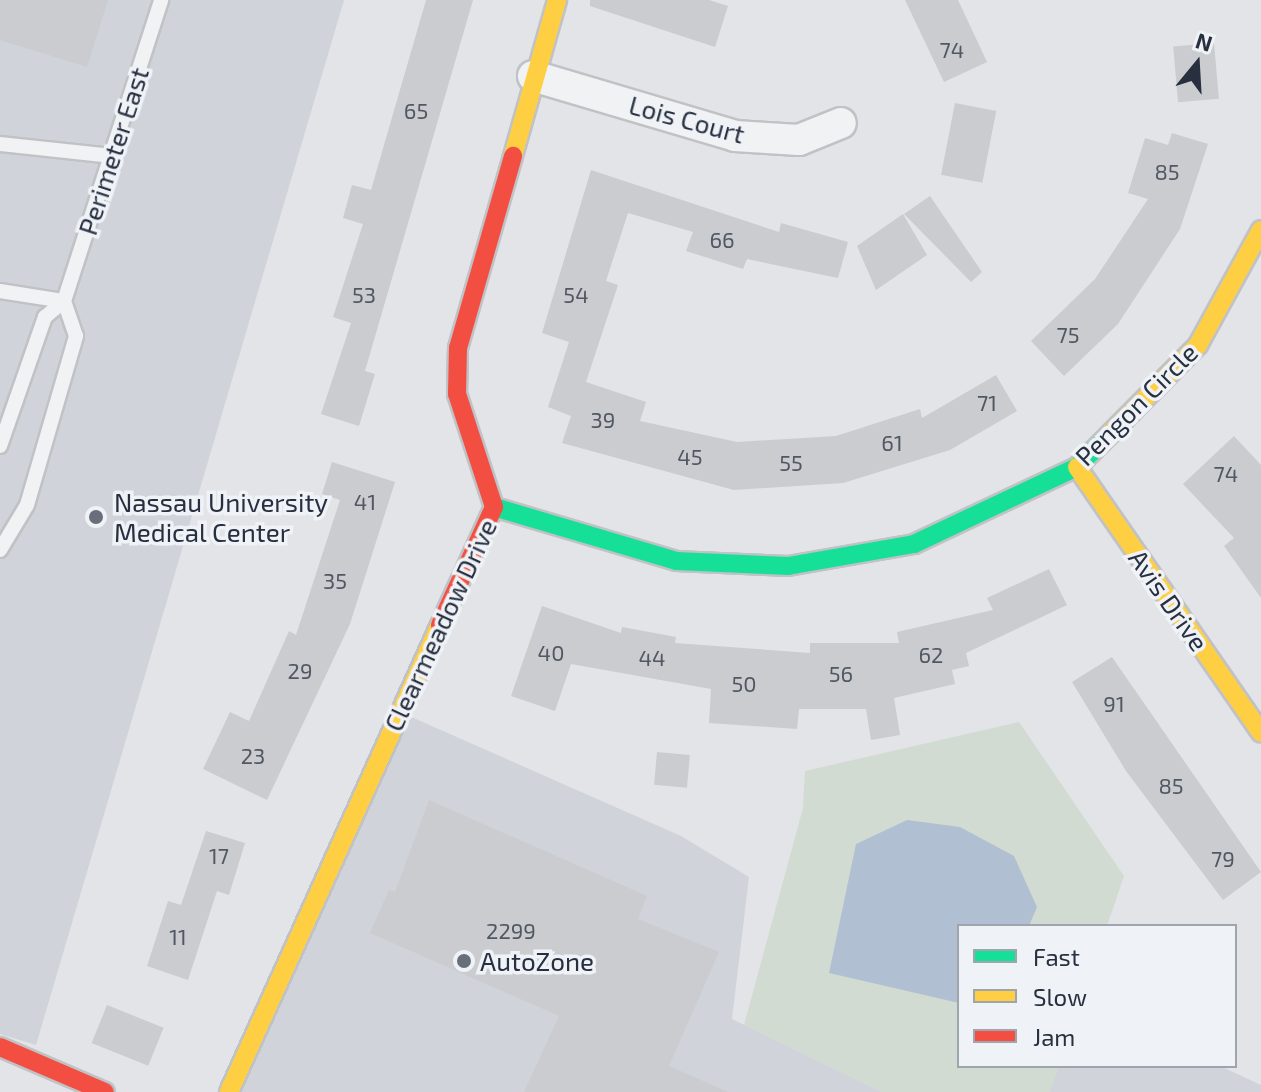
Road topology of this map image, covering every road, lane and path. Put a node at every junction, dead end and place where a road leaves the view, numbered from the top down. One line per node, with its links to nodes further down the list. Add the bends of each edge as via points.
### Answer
1 (161, 0): 6 (lane, Perimeter East)
2 (557, 0): 3 (street, Clearmeadow Drive)
3 (533, 76): 4 (street, Lois Court, via 735,136 799,140); 12 (street, Clearmeadow Drive, via 458,348 457,394)
4 (841, 123)
5 (0, 144): 6 (lane)
6 (112, 156): 9 (lane, Perimeter East)
7 (1261, 230): 11 (street, Pengon Circle, via 1198,345)
8 (0, 291): 9 (lane)
9 (64, 301): 10 (lane, Perimeter East, via 45,317); 13 (lane, via 76,336 27,505)
10 (0, 446)
11 (1077, 467): 12 (street, Pengon Circle, via 914,544 788,566 664,558); 14 (street, Avis Drive)
12 (494, 507): 17 (street, Clearmeadow Drive)
13 (0, 550)
14 (1261, 733)
15 (0, 1047): 16 (street)
16 (105, 1092)
17 (229, 1092)

